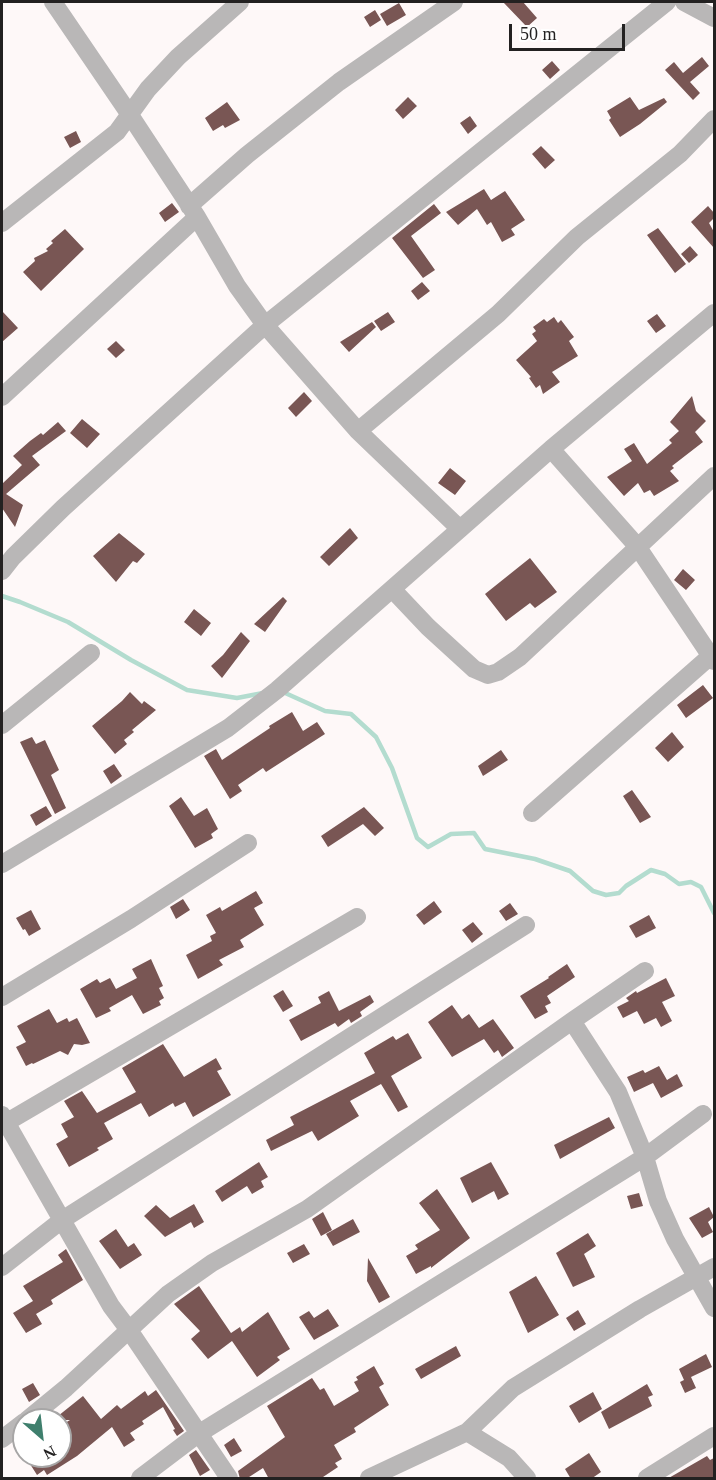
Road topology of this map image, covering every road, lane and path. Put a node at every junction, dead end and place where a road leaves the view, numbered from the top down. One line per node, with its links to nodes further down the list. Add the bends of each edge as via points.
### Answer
1 (53, 2): 7 (street)
2 (240, 2): 7 (street, via 178,57)
3 (454, 2): 9 (street, via 339,82 247,155)
4 (667, 2): 12 (street)
5 (684, 2): 6 (street)
6 (714, 18)
7 (130, 115): 9 (street); 10 (street, via 117,132)
8 (714, 118): 14 (street, via 680,154 577,237 498,314)
9 (193, 212): 12 (street); 13 (street)
10 (2, 223)
11 (714, 313): 15 (street)
12 (265, 325): 14 (street); 19 (street, via 63,508)
13 (2, 397)
14 (358, 431): 17 (street)
15 (552, 449): 17 (street); 18 (street)
16 (714, 476): 18 (street)
17 (460, 529): 20 (street)
18 (637, 546): 20 (street, via 520,657 488,675 462,659); 22 (street)
19 (2, 571)
20 (392, 588): 26 (street, via 228,728)
21 (91, 654): 23 (street)
22 (713, 657): 24 (street)
23 (2, 725)
24 (531, 813)
25 (248, 843): 30 (street)
26 (2, 864)
27 (357, 917): 33 (street)
28 (526, 925): 35 (street)
29 (645, 971): 31 (street)
30 (2, 997)
31 (572, 1021): 34 (street, via 618,1092); 40 (street, via 307,1209 212,1263 168,1294)
32 (703, 1114): 34 (street)
33 (3, 1121): 35 (street)
34 (645, 1157): 38 (street, via 658,1201); 43 (street)
35 (62, 1220): 36 (street); 40 (street)
36 (2, 1267)
37 (714, 1267): 38 (street)
38 (696, 1276): 39 (street); 42 (street, via 513,1388)
39 (714, 1308)
40 (129, 1330): 41 (street); 43 (street)
41 (42, 1408)
42 (466, 1432): 47 (street); 48 (street, via 509,1458)
43 (198, 1434): 45 (street); 46 (street)
44 (714, 1436): 49 (street)
45 (140, 1479)
46 (228, 1479)
47 (369, 1479)
48 (527, 1479)
49 (648, 1479)

